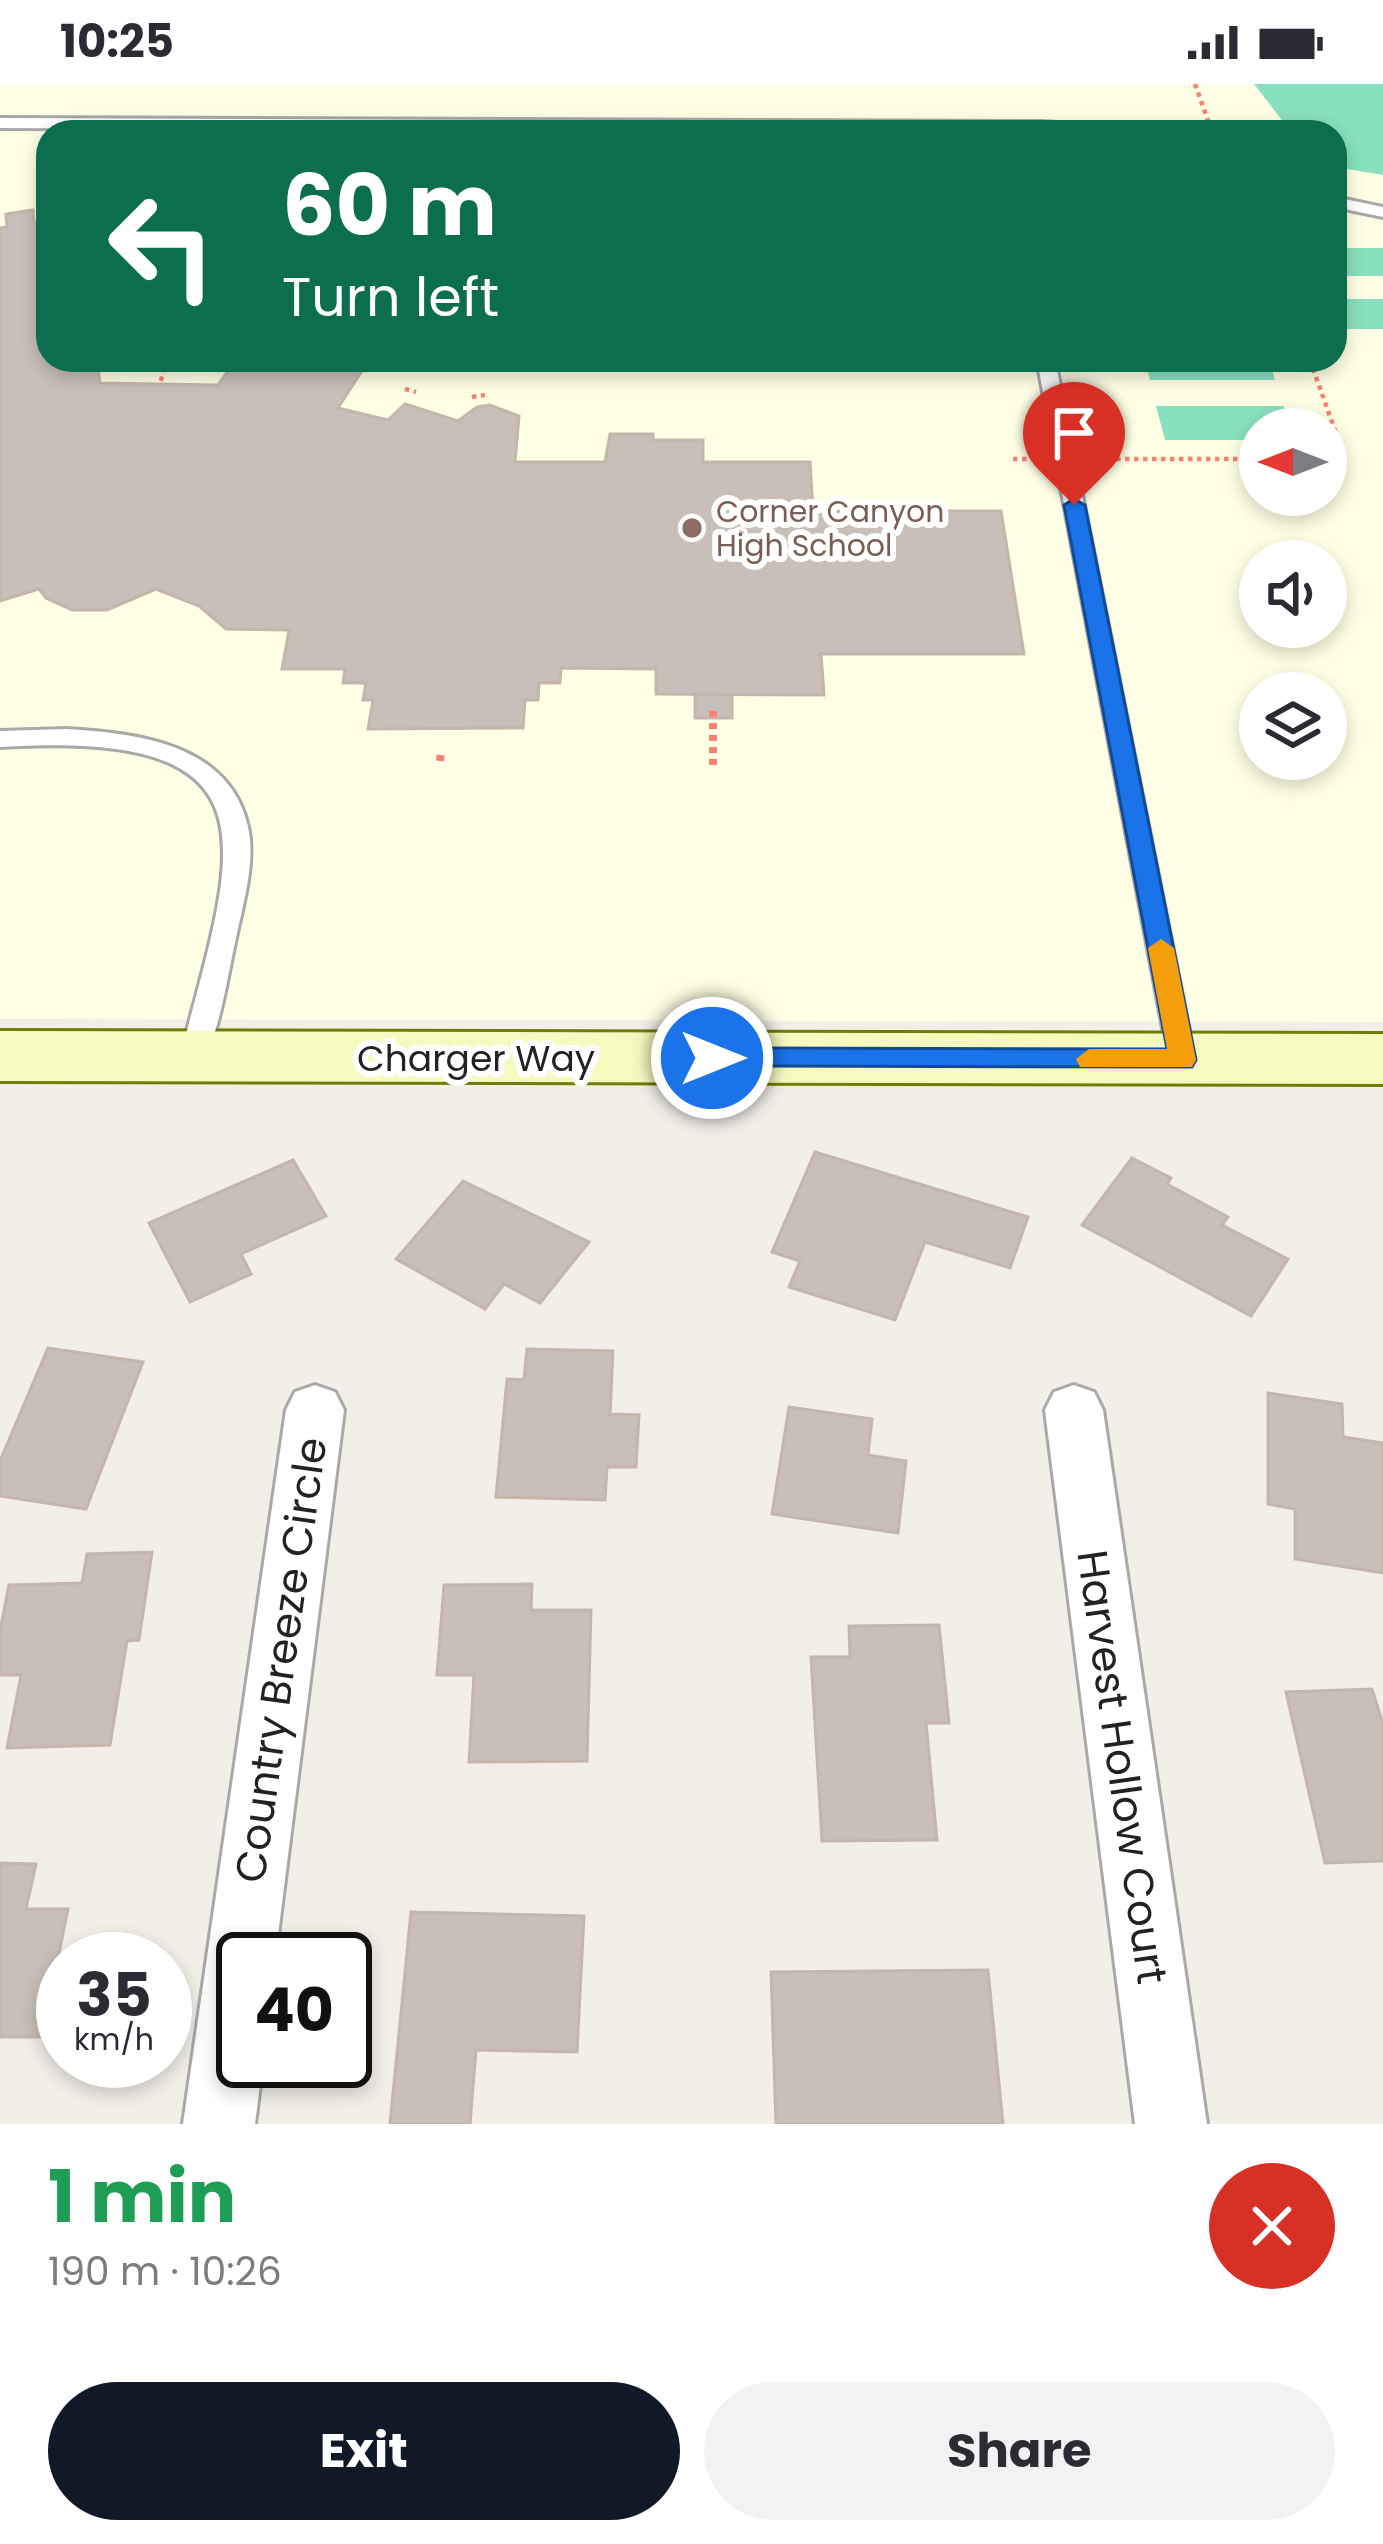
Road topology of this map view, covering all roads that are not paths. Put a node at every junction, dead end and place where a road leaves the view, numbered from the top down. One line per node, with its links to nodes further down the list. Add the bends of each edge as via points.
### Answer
1 (0, 123): 2 (lane)
2 (36, 123)
3 (1347, 204): 4 (lane)
4 (1383, 212)
5 (1048, 372): 10 (lane)
6 (0, 739): 8 (lane, via 140,744 187,762 221,791 238,843)
7 (0, 1057): 8 (street, Charger Way)
8 (194, 1057): 10 (street, Charger Way)
9 (1383, 1059): 10 (street, Charger Way)
10 (1183, 1060)
11 (315, 1410): 13 (street, Country Breeze Circle)
12 (1074, 1410): 14 (street, Harvest Hollow Court)
13 (219, 2124)
14 (1171, 2124)

